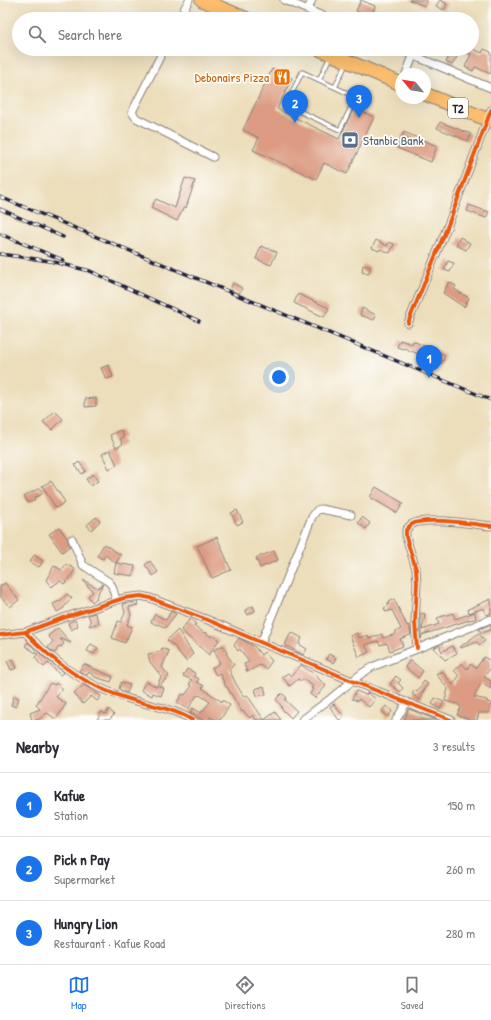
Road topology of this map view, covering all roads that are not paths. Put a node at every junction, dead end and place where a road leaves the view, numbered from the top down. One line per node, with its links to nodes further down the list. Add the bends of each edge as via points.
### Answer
1 (189, 0): 6 (street)
2 (202, 0): 7 (highway)
3 (284, 0): 5 (street)
4 (312, 0): 5 (street)
5 (308, 9): 8 (street)
6 (183, 12)
7 (230, 12)
8 (315, 12)
9 (160, 56): 21 (street, via 132,112 136,118)
10 (330, 56): 15 (lane)
11 (336, 56): 13 (highway)
12 (413, 56): 14 (street); 18 (street)
13 (347, 61): 16 (highway); 17 (lane)
14 (408, 68)
15 (319, 80): 17 (lane); 17 (lane, via 302,72 286,105 340,130 356,97)
16 (395, 81)
17 (335, 87)
18 (491, 88)
19 (431, 96): 20 (highway, T2)
20 (490, 117): 22 (street)
21 (213, 157)
22 (408, 323)
23 (351, 515): 30 (street, via 320,509 312,517)
24 (491, 526): 31 (street, via 419,521 406,530 416,570)
25 (72, 539): 26 (street, via 83,565 109,582)
26 (116, 600): 28 (street); 30 (street, via 132,597 150,598)
27 (491, 619): 31 (street)
28 (25, 632): 29 (street); 34 (street, via 51,657 96,686)
29 (0, 635)
30 (261, 643): 32 (street)
31 (417, 648): 32 (street, via 372,667)
32 (352, 682): 33 (street); 35 (street)
33 (406, 702): 36 (street); 37 (street)
34 (192, 720)
35 (302, 720)
36 (396, 720)
37 (451, 720)

